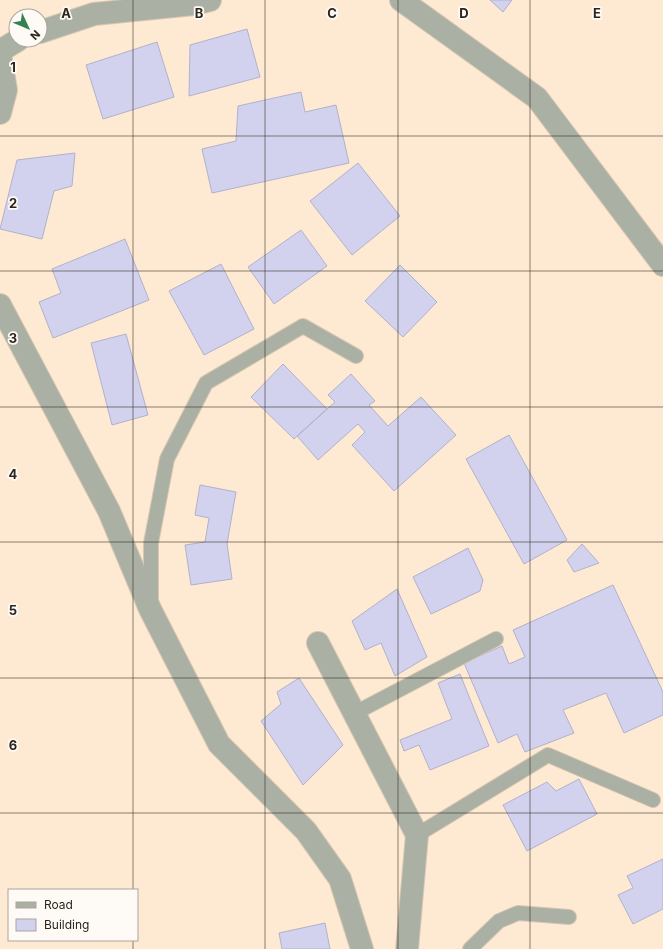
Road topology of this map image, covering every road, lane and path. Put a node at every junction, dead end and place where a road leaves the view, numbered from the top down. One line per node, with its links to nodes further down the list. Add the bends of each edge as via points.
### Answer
1 (210, 0): 3 (street, via 194,4 94,14)
2 (401, 0): 6 (street, via 537,98)
3 (48, 29)
4 (0, 54): 5 (street, via 6,90)
5 (0, 113)
6 (663, 265)
7 (0, 306): 9 (street, via 109,511)
8 (356, 356): 9 (lane, via 303,326 206,383 167,459 151,543)
9 (150, 609): 16 (street, via 219,744 306,831 340,879)
10 (496, 639): 12 (lane)
11 (318, 643): 12 (street)
12 (355, 713): 14 (street)
13 (654, 800): 14 (lane, via 548,755)
14 (416, 835): 17 (street)
15 (569, 917): 18 (lane, via 518,913 499,921)
16 (362, 949)
17 (408, 949)
18 (470, 949)

